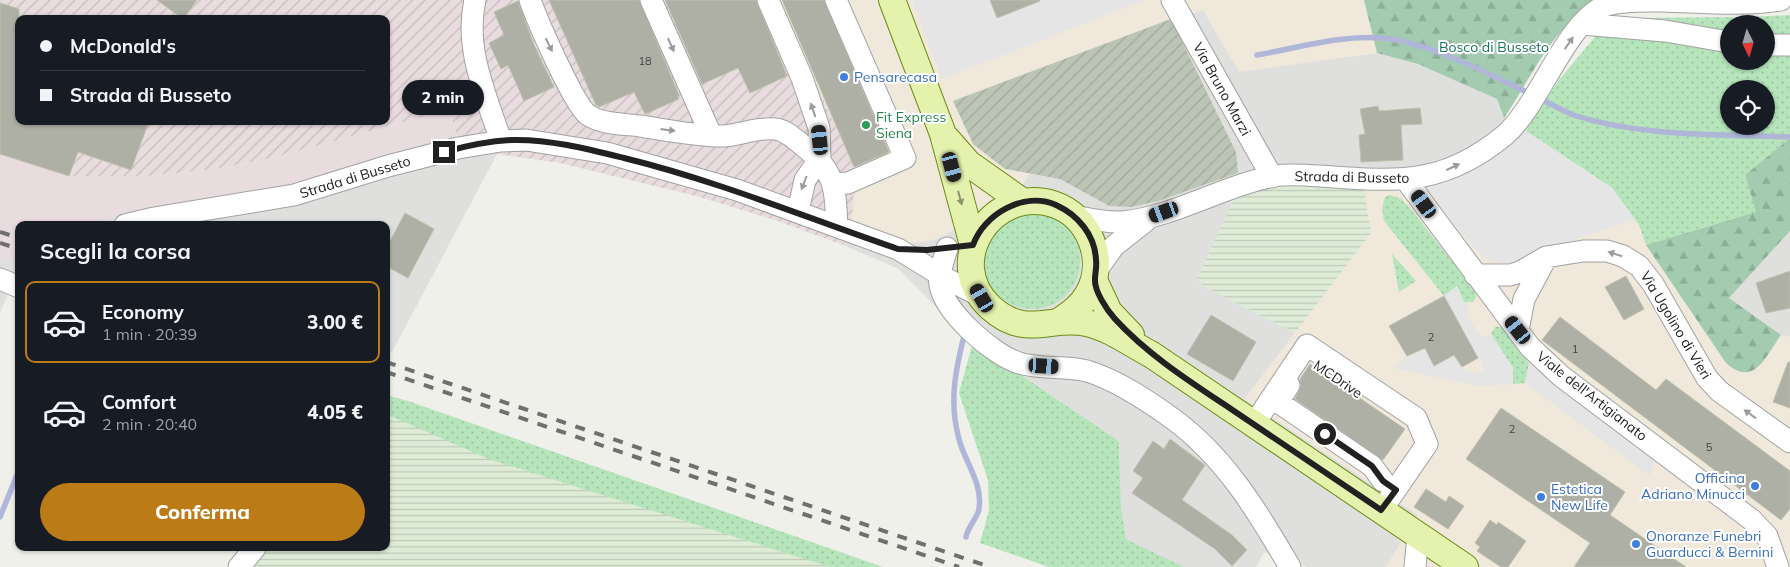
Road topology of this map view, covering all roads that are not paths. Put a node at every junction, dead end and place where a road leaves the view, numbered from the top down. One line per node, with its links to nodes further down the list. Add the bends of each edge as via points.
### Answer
1 (475, 0): 15 (street, via 471,26 473,52)
2 (530, 0): 14 (street, one-way to 14, via 578,104 589,116 628,125)
3 (651, 0): 14 (street, one-way to 14)
4 (768, 0): 16 (street, one-way to 4, via 815,115)
5 (836, 0): 19 (street, via 905,158 848,183)
6 (892, 0): 13 (main road)
7 (1172, 0): 17 (street, Via Bruno Marzi)
8 (1781, 0): 9 (street, Strada di Busseto, via 1746,3 1625,1 1601,8)
9 (1582, 24): 10 (street, via 1666,31); 18 (street, Strada di Busseto, one-way to 9, via 1438,173 1467,160 1504,135 1523,115)
10 (1720, 40)
11 (1775, 45): 12 (street)
12 (1790, 45)
13 (943, 134): 20 (main road, via 968,164); 26 (main road, one-way to 26)
14 (711, 135): 16 (street, via 774,129 791,135)
15 (501, 140): 21 (street, Strada di Busseto, via 536,141 607,153 676,171); 24 (street, Strada di Busseto, via 407,161 294,195)
16 (820, 158): 19 (street); 21 (street, one-way to 21, via 805,180)
17 (1272, 176): 18 (street, Strada di Busseto); 23 (street, Strada di Busseto)
18 (1406, 180): 32 (street, Viale dell'Artigianato)
19 (833, 184): 25 (street)
20 (1023, 202): 22 (main road, via 1054,204); 26 (main road, via 990,218)
21 (798, 211): 25 (street, Strada di Busseto)
22 (1074, 216): 23 (street, Strada di Busseto, via 1111,222); 31 (main road, via 1094,246)
23 (1153, 216): 31 (street, Strada di Busseto, via 1120,239)
24 (144, 221)
25 (837, 226): 28 (street, Strada di Busseto)
26 (973, 245): 27 (street, Strada di Busseto); 35 (main road, via 973,276)
27 (947, 248): 28 (street, Strada di Busseto); 30 (street)
28 (898, 249): 30 (street, Strada di Busseto)
29 (1546, 257): 32 (street, Via Ugolino di Vieri, via 1510,275); 37 (street, via 1524,299); 41 (street, Via Ugolino di Vieri, one-way to 29, via 1706,378 1653,284 1639,266 1623,256 1599,250)
30 (940, 275): 35 (street, Strada di Busseto); 46 (street, via 944,297 960,320 1008,358 1025,364 1078,369 1102,377 1155,408 1199,441 1242,490)
31 (1095, 275): 36 (main road, via 1081,305); 38 (main road, via 1109,312)
32 (1475, 275): 37 (street, Viale dell'Artigianato)
33 (0, 280): 34 (street)
34 (15, 286)
35 (982, 298): 36 (main road, via 1005,318 1023,325 1041,326)
36 (1058, 322): 38 (main road, via 1101,327)
37 (1518, 330): 49 (street, Viale dell'Artigianato, via 1561,376 1758,524 1770,543)
38 (1152, 355): 39 (main road)
39 (1260, 414): 40 (street, via 1307,345 1416,418); 42 (main road)
40 (1425, 441): 42 (street); 42 (street, MCDrive, via 1308,358 1278,402 1372,466)
41 (1790, 442)
42 (1387, 494): 43 (main road)
43 (1418, 535): 47 (street); 48 (main road)
44 (253, 551): 45 (street)
45 (240, 567)
46 (1290, 567)
47 (1415, 567)
48 (1464, 567)
49 (1778, 567)

